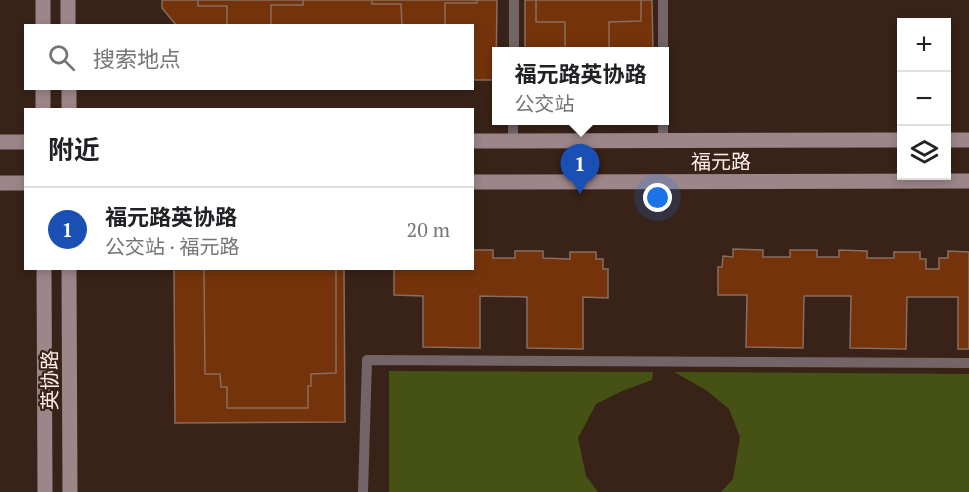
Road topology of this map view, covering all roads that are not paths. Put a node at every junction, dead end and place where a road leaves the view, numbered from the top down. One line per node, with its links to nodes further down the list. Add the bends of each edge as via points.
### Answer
1 (43, 0): 5 (main road)
2 (68, 0): 6 (main road)
3 (514, 0): 7 (lane)
4 (663, 0): 8 (lane)
5 (43, 24)
6 (68, 24)
7 (513, 47)
8 (663, 47)
9 (43, 90): 11 (main road)
10 (69, 90): 12 (main road)
11 (43, 108)
12 (69, 108)
13 (513, 125): 19 (lane)
14 (663, 125): 20 (lane)
15 (897, 140): 20 (main road, 福元路)
16 (951, 140): 17 (main road)
17 (969, 140)
18 (474, 141): 19 (main road, 福元路)
19 (513, 141): 20 (main road, 福元路)
20 (663, 141)
21 (0, 142): 22 (main road)
22 (24, 142)
23 (969, 181): 24 (main road, 福元路)
24 (474, 182)
25 (0, 183): 26 (main road)
26 (24, 183)
27 (44, 270): 30 (main road, 英协路)
28 (69, 270): 31 (main road, 英协路)
29 (969, 363): 32 (lane, via 367,360)
30 (45, 492)
31 (70, 492)
32 (363, 492)

